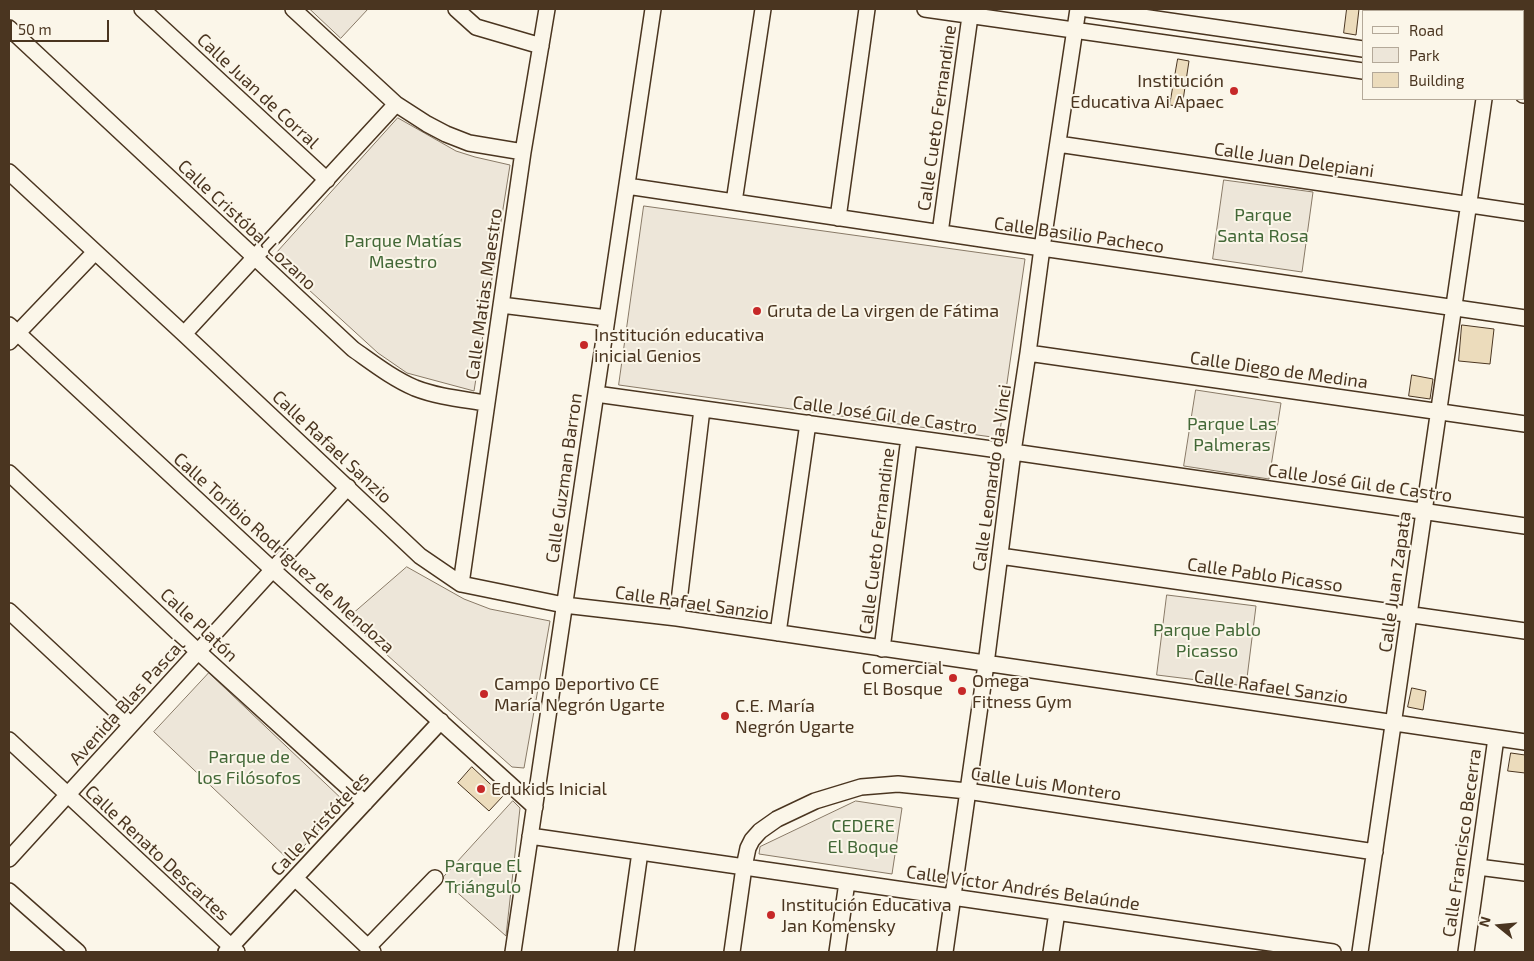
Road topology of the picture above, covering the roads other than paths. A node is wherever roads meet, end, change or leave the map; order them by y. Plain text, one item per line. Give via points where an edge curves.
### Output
1 (142, 9) edge
2 (293, 9) edge
3 (456, 9) edge
4 (546, 9) edge
5 (653, 9) edge
6 (763, 9) edge
7 (867, 9) edge
8 (925, 9) edge
9 (1078, 9) edge
10 (1087, 9) edge
11 (971, 12) edge
12 (1143, 12) edge
13 (9, 28) edge
14 (1074, 30) junction
15 (1139, 39) junction
16 (541, 46) junction
17 (1362, 49) edge
18 (1362, 71) edge
19 (1484, 100) edge
20 (396, 104) junction
21 (1058, 144) junction
22 (524, 152) junction
23 (9, 172) edge
24 (327, 180) junction
25 (627, 186) junction
26 (734, 202) junction
27 (1469, 205) junction
28 (1525, 213) edge
29 (838, 218) junction
30 (940, 233) junction
31 (1042, 248) junction
32 (95, 252) junction
33 (255, 258) junction
34 (501, 305) junction
35 (1454, 308) junction
36 (607, 318) junction
37 (1525, 318) edge
38 (12, 334) edge
39 (184, 334) junction
40 (1028, 353) junction
41 (596, 394) junction
42 (486, 403) junction
43 (702, 409) junction
44 (1439, 411) junction
45 (808, 423) junction
46 (1525, 424) edge
47 (909, 438) junction
48 (1013, 452) junction
49 (9, 473) edge
50 (348, 488) junction
51 (1424, 512) junction
52 (1525, 526) edge
53 (1000, 556) junction
54 (273, 570) junction
55 (461, 584) junction
56 (564, 605) junction
57 (9, 611) edge
58 (1409, 614) junction
59 (677, 618) junction
60 (1525, 631) edge
61 (778, 633) junction
62 (195, 649) junction
63 (882, 649) junction
64 (986, 664) junction
65 (442, 721) junction
66 (128, 722) junction
67 (1393, 724) junction
68 (1496, 738) junction
69 (9, 740) edge
70 (1525, 742) edge
71 (967, 791) junction
72 (64, 792) junction
73 (366, 803) junction
74 (534, 806) junction
75 (530, 836) junction
76 (9, 846) edge
77 (640, 852) junction
78 (1375, 852) junction
79 (9, 859) edge
80 (744, 867) junction
81 (1478, 867) junction
82 (1525, 873) edge
83 (295, 878) junction
84 (435, 878) dead end
85 (847, 882) junction
86 (9, 891) edge
87 (953, 897) junction
88 (1057, 912) junction
89 (231, 950) edge
90 (371, 950) edge
91 (78, 952) edge
92 (513, 952) edge
93 (626, 952) edge
94 (732, 952) edge
95 (837, 952) edge
96 (945, 952) edge
97 (1051, 952) edge
98 (1333, 952) edge
99 (1360, 952) edge
100 (1466, 952) edge

1 - 24 street, Calle Juan de Corral
2 - 20 street
3 - 16 street via 476,27
4 - 16 street, Calle Matias Maestro
5 - 25 street, Calle Guzman Barron
6 - 26 street
7 - 29 street
8 - 11 street
9 - 14 street, Calle Leonardo da Vinci
10 - 12 street
11 - 14 street
11 - 30 street, Calle Cueto Fernandine
12 - 15 street
12 - 17 street
13 - 33 street, Calle Cristóbal Lozano
14 - 15 street
14 - 21 street, Calle Leonardo da Vinci
15 - 18 street
16 - 22 street, Calle Matias Maestro
19 - 27 street, Calle Juan Zapata
20 - 22 street via 433,128 469,143
20 - 24 street
21 - 27 street, Calle Juan Delepiani
21 - 31 street, Calle Leonardo da Vinci
22 - 34 street, Calle Matias Maestro
23 - 32 street, Calle Rafael Sanzio
24 - 33 street
25 - 26 street, Calle Basilio Pacheco
25 - 36 street, Calle Guzman Barron
26 - 29 street, Calle Basilio Pacheco
27 - 28 street, Calle Juan Delepiani
27 - 35 street, Calle Juan Zapata
29 - 30 street, Calle Basilio Pacheco
30 - 31 street, Calle Basilio Pacheco
31 - 35 street, Calle Basilio Pacheco
31 - 40 street, Calle Leonardo da Vinci
32 - 38 street
32 - 39 street, Calle Rafael Sanzio
33 - 39 street
33 - 42 street, Calle Cristóbal Lozano via 353,349 380,369 416,388 445,397
34 - 36 street
34 - 42 street, Calle Matias Maestro
35 - 37 street, Calle Basilio Pacheco
35 - 44 street, Calle Juan Zapata
36 - 41 street, Calle Guzman Barron
38 - 54 street, Calle Toribio Rodriguez de Mendoza
39 - 50 street, Calle Rafael Sanzio
40 - 44 street, Calle Diego de Medina
40 - 48 street, Calle Leonardo da Vinci
41 - 43 street, Calle José Gil de Castro
41 - 56 street, Calle Guzman Barron
42 - 55 street, Calle Matias Maestro
43 - 45 street, Calle José Gil de Castro
43 - 59 street
44 - 46 street, Calle Diego de Medina
44 - 51 street, Calle Juan Zapata
45 - 47 street, Calle José Gil de Castro
45 - 61 street
47 - 48 street, Calle José Gil de Castro
47 - 63 street, Calle Cueto Fernandine
48 - 51 street, Calle José Gil de Castro
48 - 53 street, Calle Leonardo da Vinci
49 - 62 street, Calle Platón
50 - 54 street, Avenida Blas Pascal
50 - 55 street, Calle Rafael Sanzio via 420,556
51 - 52 street, Calle José Gil de Castro
51 - 58 street, Calle Juan Zapata
53 - 58 street, Calle Pablo Picasso
53 - 64 street, Calle Leonardo da Vinci
54 - 62 street, Avenida Blas Pascal
54 - 65 street, Calle Toribio Rodriguez de Mendoza
55 - 56 street, Calle Rafael Sanzio
56 - 59 street, Calle Rafael Sanzio
56 - 74 street, Calle Guzman Barron
57 - 66 street
58 - 60 street, Calle Pablo Picasso
58 - 67 street, Calle Juan Zapata
59 - 61 street, Calle Rafael Sanzio
61 - 63 street, Calle Rafael Sanzio
62 - 66 street, Avenida Blas Pascal
62 - 73 street, Calle Platón
63 - 64 street, Calle Rafael Sanzio
64 - 67 street, Calle Rafael Sanzio
64 - 71 street, Calle Leonardo da Vinci
65 - 73 street, Calle Aristóteles
65 - 74 street, Calle Toribio Rodriguez de Mendoza
66 - 72 street, Avenida Blas Pascal
67 - 68 street, Calle Rafael Sanzio
67 - 78 street, Calle Juan Zapata
68 - 70 street, Calle Rafael Sanzio
68 - 81 street, Calle Francisco Becerra
69 - 72 street, Calle Renato Descartes
71 - 78 street, Calle Luis Montero
71 - 80 street, Calle Luis Montero via 898,784 861,787 815,801 760,830 748,848
71 - 87 street, Calle Leonardo da Vinci
72 - 76 street, Avenida Blas Pascal
72 - 79 street, Avenida Blas Pascal
72 - 89 street, Calle Renato Descartes
73 - 83 street, Calle Aristóteles
74 - 75 street, Calle Guzman Barron
75 - 77 street, Calle Víctor Andrés Belaúnde
75 - 92 street, Calle Guzman Barron
77 - 80 street, Calle Víctor Andrés Belaúnde
77 - 93 street
78 - 99 street, Calle Juan Zapata
80 - 85 street, Calle Víctor Andrés Belaúnde
80 - 94 street, Calle Luis Montero
81 - 82 street
81 - 100 street, Calle Francisco Becerra
83 - 89 street, Calle Aristóteles
83 - 90 street
84 - 90 street
85 - 87 street, Calle Víctor Andrés Belaúnde
85 - 95 street
86 - 91 street
87 - 88 street, Calle Víctor Andrés Belaúnde
87 - 96 street, Calle Leonardo da Vinci
88 - 97 street
88 - 98 street, Calle Víctor Andrés Belaúnde

